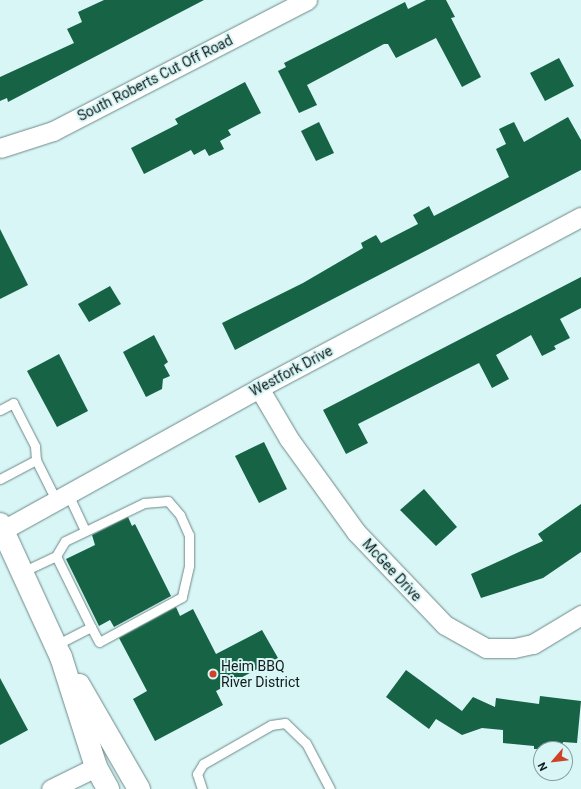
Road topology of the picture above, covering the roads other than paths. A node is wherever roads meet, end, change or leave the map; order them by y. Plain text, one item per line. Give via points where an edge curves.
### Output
1 (307, 0) edge
2 (0, 148) edge
3 (581, 217) edge
4 (259, 388) junction
5 (0, 410) edge
6 (36, 460) junction
7 (0, 479) edge
8 (62, 497) junction
9 (1, 527) edge
10 (85, 530) junction
11 (56, 556) junction
12 (22, 572) junction
13 (581, 615) edge
14 (91, 627) junction
15 (59, 651) junction
16 (96, 767) junction
17 (51, 789) edge
18 (108, 789) edge
19 (140, 789) edge
20 (202, 789) edge
21 (330, 789) edge

1 - 2 street, South Roberts Cut Off Road via 53,131
3 - 4 street, Westfork Drive
4 - 8 street, Westfork Drive
4 - 13 street, McGee Drive via 289,439 356,532 445,625 486,648 514,648 534,644
5 - 6 lane via 13,403 35,446
6 - 7 lane
6 - 8 lane
8 - 9 street, Westfork Drive
8 - 10 lane
9 - 12 main road
10 - 11 lane via 65,541
10 - 14 lane via 144,503 168,501 180,515 189,535 189,566 182,598 99,642
11 - 12 lane
11 - 14 lane
12 - 15 main road
14 - 15 lane
15 - 16 main road
15 - 19 main road
16 - 17 street
16 - 18 main road
20 - 21 lane via 197,774 203,764 271,726 286,723 306,743

